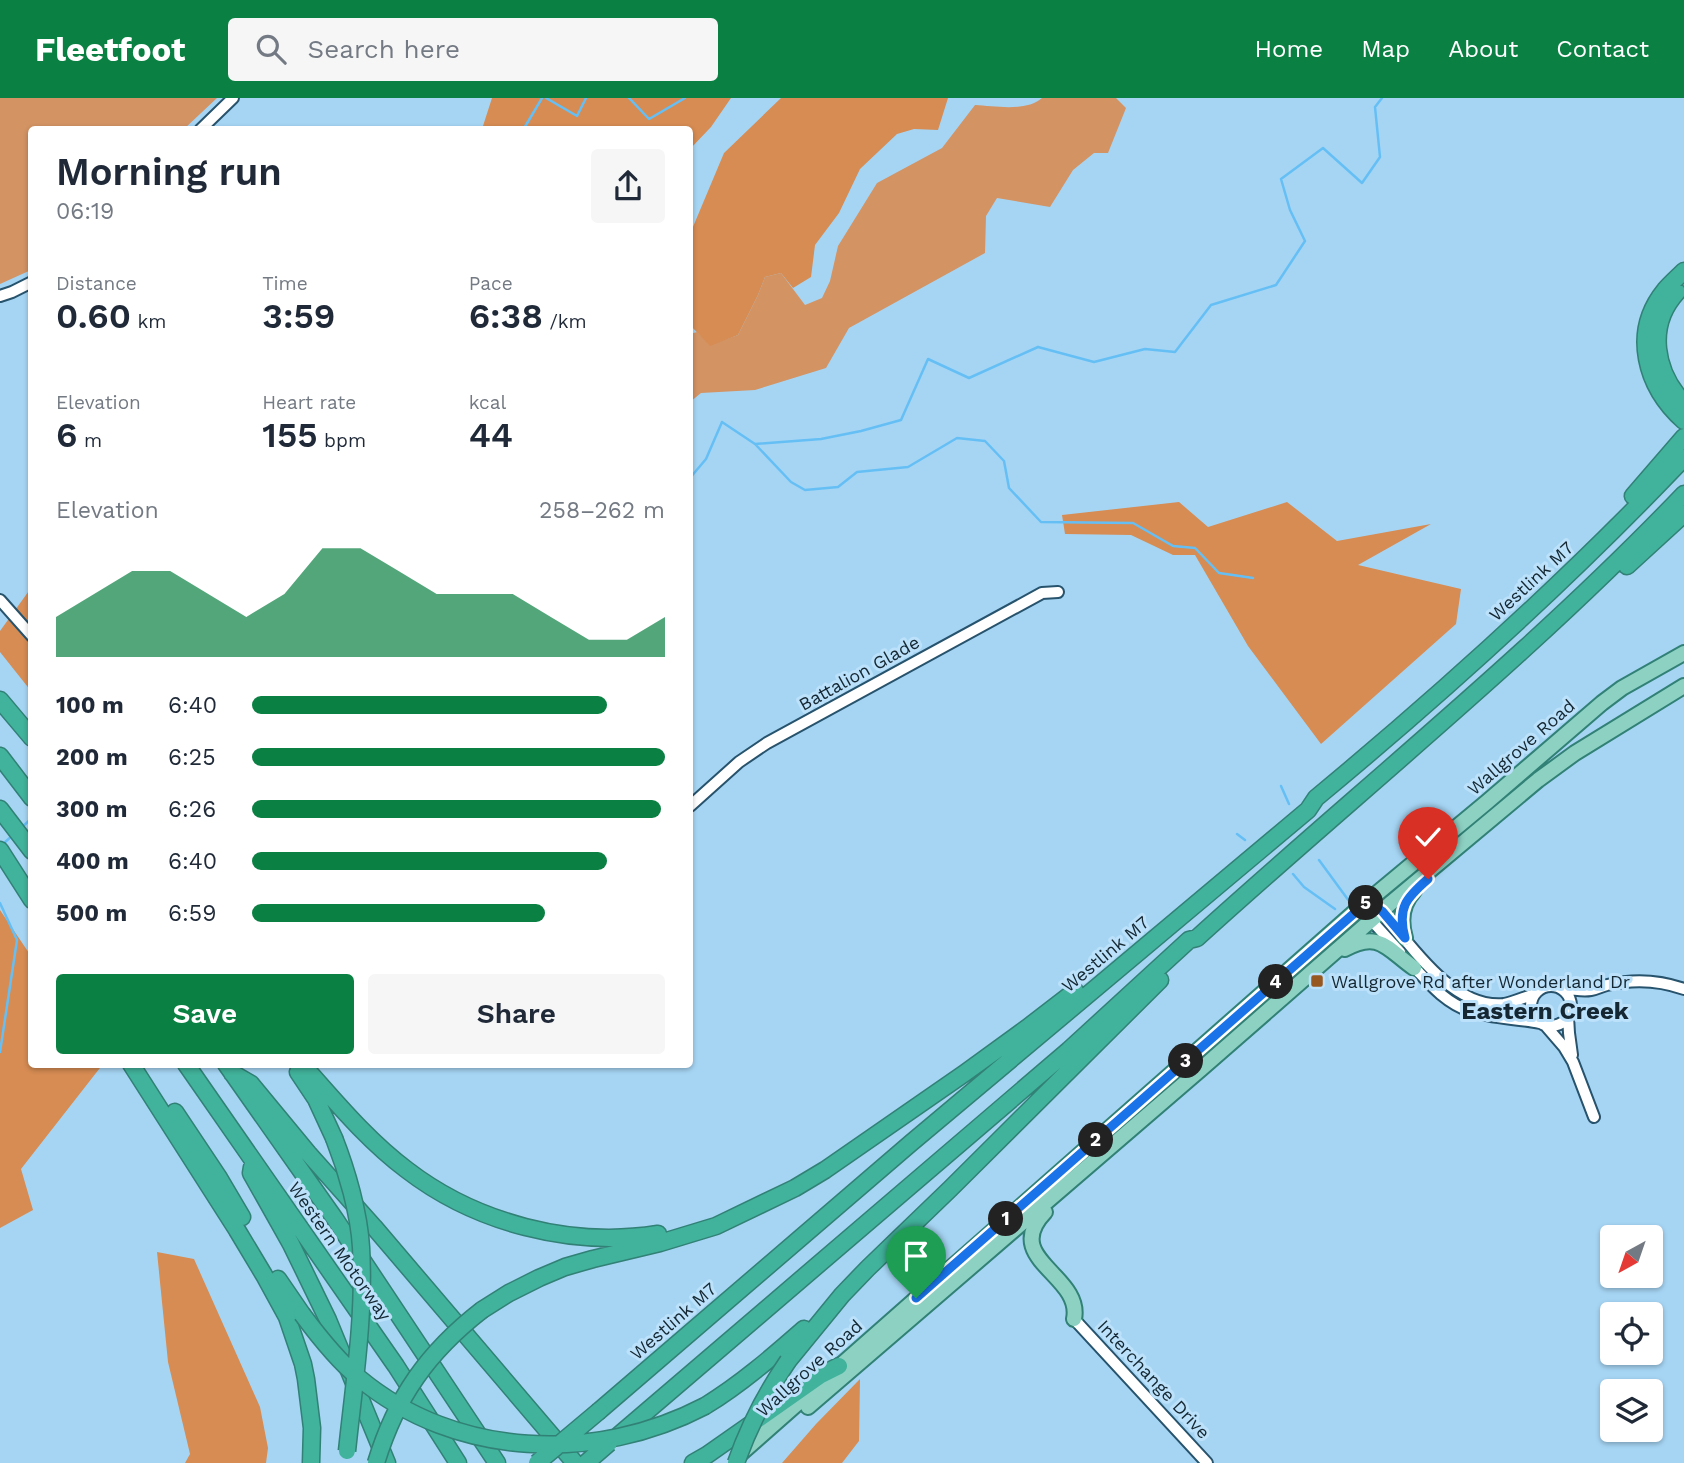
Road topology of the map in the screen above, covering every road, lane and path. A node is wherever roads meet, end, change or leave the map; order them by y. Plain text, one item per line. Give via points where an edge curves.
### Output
1 (233, 98) edge
2 (204, 126) edge
3 (1684, 271) edge
4 (28, 284) edge
5 (1684, 284) edge
6 (0, 296) edge
7 (1684, 420) edge
8 (1684, 458) edge
9 (1684, 494) edge
10 (1637, 499) junction
11 (1684, 514) edge
12 (1661, 526) junction
13 (1058, 592) dead end
14 (0, 600) edge
15 (28, 632) edge
16 (1684, 653) edge
17 (1684, 686) edge
18 (0, 700) edge
19 (28, 733) edge
20 (0, 756) edge
21 (28, 794) edge
22 (1316, 798) junction
23 (693, 803) edge
24 (1, 810) edge
25 (28, 846) edge
26 (1460, 846) junction
27 (0, 850) edge
28 (28, 894) edge
29 (1367, 902) junction
30 (1377, 916) junction
31 (1197, 938) junction
32 (1405, 938) junction
33 (1328, 958) junction
34 (1415, 968) junction
35 (1553, 986) junction
36 (1684, 989) edge
37 (1591, 990) junction
38 (1535, 994) junction
39 (1569, 1015) junction
40 (1542, 1024) junction
41 (1573, 1062) junction
42 (134, 1068) edge
43 (145, 1068) edge
44 (189, 1068) edge
45 (295, 1068) edge
46 (306, 1068) edge
47 (229, 1069) edge
48 (1594, 1117) dead end
49 (1117, 1131) junction
50 (253, 1158) junction
51 (1096, 1158) junction
52 (729, 1219) junction
53 (842, 1295) junction
54 (1074, 1319) joint
55 (839, 1366) junction
56 (552, 1436) junction
57 (346, 1457) edge
58 (311, 1463) edge
59 (376, 1463) edge
60 (387, 1463) edge
61 (458, 1463) edge
62 (497, 1463) edge
63 (537, 1463) edge
64 (575, 1463) edge
65 (586, 1463) edge
66 (601, 1463) edge
67 (693, 1463) edge
68 (729, 1463) edge
69 (736, 1463) edge
70 (743, 1463) edge
71 (1207, 1463) edge

1 - 2 street
3 - 7 highway via 1655,305 1646,350 1654,383
4 - 6 street
5 - 7 highway via 1663,315 1658,341 1663,372
7 - 10 highway
8 - 10 highway
9 - 12 highway
10 - 22 highway, Westlink M7 via 1593,550 1404,724
11 - 12 highway
12 - 31 highway
13 - 23 street, Battalion Glade via 1042,593 767,743
14 - 15 street
16 - 29 main road, Wallgrove Road via 1602,703
17 - 26 main road, Wallgrove Road via 1575,753
18 - 19 highway
20 - 21 highway
22 - 52 highway via 1302,804 1027,1028 795,1188
22 - 63 highway, Westlink M7, bridge via 1308,810
24 - 25 highway
26 - 30 main road, Wallgrove Road
26 - 32 main road via 1405,902
27 - 28 highway
29 - 30 street
29 - 49 main road, Wallgrove Road
30 - 32 street
30 - 33 main road, Wallgrove Road
30 - 34 street
31 - 53 highway via 1195,946
31 - 65 highway, bridge via 1189,940 1069,1050
32 - 38 street via 1443,980 1470,997 1506,1004
33 - 34 main road via 1356,943 1374,940
33 - 49 main road, Wallgrove Road
34 - 40 street via 1436,990 1469,1011
35 - 37 street
35 - 38 street
35 - 39 street via 1568,995
36 - 37 street via 1641,981
37 - 39 street
38 - 40 street via 1531,1006
39 - 40 street via 1558,1025
39 - 41 street
40 - 41 street
41 - 48 street
42 - 58 highway via 287,1317 306,1379
43 - 53 highway, bridge via 219,1178 281,1285 345,1366 403,1409 477,1439 520,1447 584,1447 671,1424 763,1366
44 - 50 highway, Western Motorway
45 - 57 highway, bridge via 334,1138 358,1225 360,1319
46 - 52 highway via 407,1170 451,1198 499,1219 552,1233 599,1238 654,1235
47 - 56 highway via 251,1084
47 - 62 highway, Western Motorway
49 - 51 main road, Wallgrove Road
49 - 55 main road, Wallgrove Road
50 - 60 highway via 251,1173 318,1298
50 - 61 highway, Western Motorway
51 - 54 main road via 1035,1223 1031,1235 1035,1255 1073,1299
51 - 70 main road, Wallgrove Road
52 - 59 highway, bridge via 671,1240 565,1267 482,1310 442,1345 412,1382 392,1418
53 - 69 highway, bridge via 771,1387
54 - 71 street, Interchange Drive
55 - 67 highway
55 - 68 main road, Wallgrove Road
56 - 64 highway
56 - 66 highway

